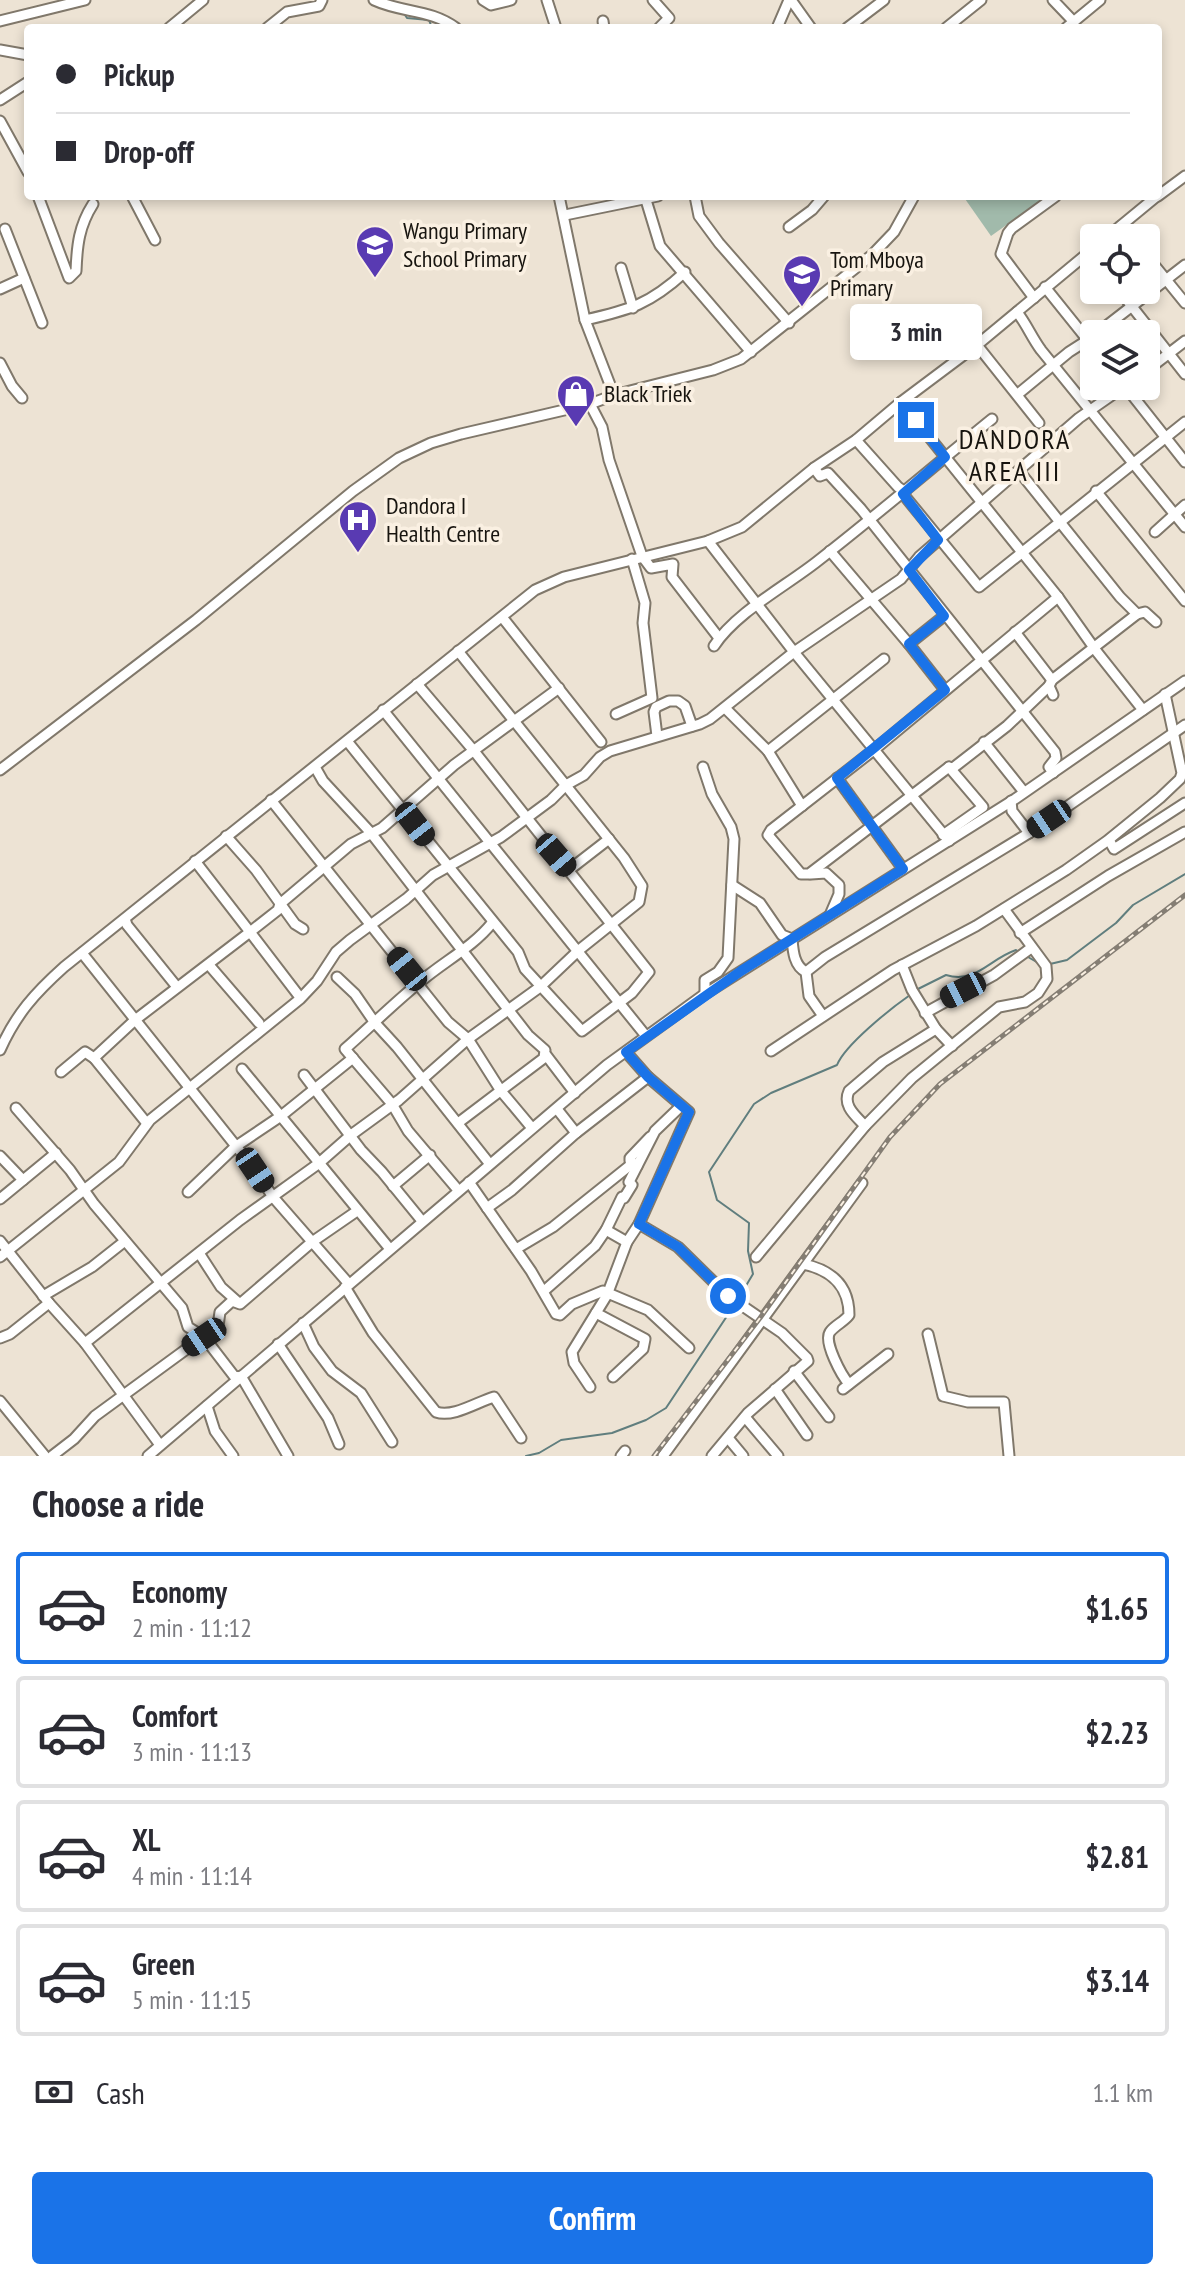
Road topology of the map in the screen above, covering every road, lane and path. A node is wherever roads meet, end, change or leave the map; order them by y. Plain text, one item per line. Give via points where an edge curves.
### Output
1 (85, 0) edge
2 (203, 0) edge
3 (322, 0) edge
4 (374, 0) edge
5 (483, 0) edge
6 (511, 0) edge
7 (547, 0) edge
8 (653, 0) edge
9 (790, 0) edge
10 (884, 0) edge
11 (981, 0) edge
12 (1053, 0) edge
13 (1100, 0) edge
14 (0, 21) edge
15 (174, 24) edge
16 (272, 24) edge
17 (450, 24) edge
18 (555, 24) edge
19 (663, 24) edge
20 (779, 24) edge
21 (808, 24) edge
22 (859, 24) edge
23 (951, 24) edge
24 (1069, 24) edge
25 (1071, 24) edge
26 (0, 50) edge
27 (24, 54) edge
28 (24, 85) edge
29 (0, 100) edge
30 (0, 121) edge
31 (24, 165) edge
32 (1185, 176) edge
33 (1162, 193) edge
34 (40, 200) edge
35 (134, 200) edge
36 (560, 200) edge
37 (646, 200) joint
38 (696, 200) edge
39 (821, 200) edge
40 (910, 200) edge
41 (1050, 200) edge
42 (1153, 200) edge
43 (93, 204) dead end
44 (565, 215) junction
45 (1123, 224) edge
46 (789, 227) dead end
47 (5, 229) dead end
48 (155, 240) dead end
49 (1080, 262) edge
50 (1185, 265) edge
51 (621, 268) dead end
52 (685, 272) junction
53 (1160, 272) edge
54 (24, 278) junction
55 (1167, 280) junction
56 (1045, 287) junction
57 (0, 289) edge
58 (1034, 298) junction
59 (1185, 303) edge
60 (1132, 306) junction
61 (633, 308) junction
62 (1017, 312) junction
63 (585, 320) junction
64 (1116, 320) edge
65 (42, 323) dead end
66 (789, 323) junction
67 (1080, 326) edge
68 (1185, 341) edge
69 (977, 345) junction
70 (1080, 348) edge
71 (751, 352) junction
72 (1169, 354) junction
73 (1160, 361) edge
74 (0, 363) edge
75 (1053, 365) junction
76 (1185, 374) edge
77 (1018, 394) junction
78 (614, 395) junction
79 (22, 398) dead end
80 (1105, 400) edge
81 (1136, 400) edge
82 (901, 402) junction
83 (590, 404) junction
84 (1090, 410) junction
85 (992, 419) dead end
86 (1185, 422) edge
87 (1039, 423) dead end
88 (1166, 438) junction
89 (856, 440) junction
90 (945, 457) junction
91 (1185, 462) edge
92 (1132, 463) junction
93 (814, 468) junction
94 (1019, 471) junction
95 (1096, 491) junction
96 (904, 493) junction
97 (982, 503) junction
98 (1185, 505) edge
99 (1173, 515) junction
100 (870, 521) junction
101 (1059, 521) junction
102 (1185, 527) edge
103 (1155, 532) dead end
104 (938, 540) junction
105 (708, 541) junction
106 (830, 551) junction
107 (1021, 551) junction
108 (637, 558) junction
109 (909, 570) junction
110 (1058, 597) junction
111 (869, 599) junction
112 (1185, 601) edge
113 (758, 605) junction
114 (1137, 614) junction
115 (944, 616) junction
116 (502, 617) junction
117 (1156, 622) dead end
118 (1015, 632) junction
119 (909, 644) junction
120 (1094, 647) junction
121 (458, 651) junction
122 (794, 652) junction
123 (884, 659) dead end
124 (981, 660) junction
125 (1185, 681) edge
126 (417, 684) junction
127 (1052, 687) junction
128 (559, 688) junction
129 (945, 690) junction
130 (1165, 694) junction
131 (833, 699) junction
132 (725, 708) junction
133 (383, 710) junction
134 (1143, 710) junction
135 (1021, 713) junction
136 (616, 714) dead end
137 (515, 721) junction
138 (1185, 725) edge
139 (692, 726) junction
140 (1173, 733) junction
141 (657, 736) junction
142 (347, 741) junction
143 (601, 742) dead end
144 (984, 742) junction
145 (875, 749) junction
146 (474, 751) junction
147 (768, 751) junction
148 (315, 767) junction
149 (703, 767) dead end
150 (949, 767) junction
151 (1183, 768) edge
152 (0, 770) edge
153 (1053, 773) junction
154 (837, 778) junction
155 (439, 779) junction
156 (566, 785) junction
157 (1024, 792) junction
158 (911, 794) junction
159 (271, 800) junction
160 (1011, 801) junction
161 (1185, 803) edge
162 (802, 806) junction
163 (405, 810) junction
164 (526, 818) junction
165 (871, 827) junction
166 (1185, 832) edge
167 (371, 833) junction
168 (1029, 833) junction
169 (226, 836) junction
170 (946, 838) junction
171 (609, 839) junction
172 (492, 843) junction
173 (1112, 844) junction
174 (195, 861) junction
175 (448, 865) junction
176 (1127, 866) junction
177 (325, 867) junction
178 (903, 869) junction
179 (569, 870) junction
180 (806, 875) junction
181 (732, 885) junction
182 (416, 891) junction
183 (280, 904) junction
184 (1004, 909) junction
185 (830, 915) junction
186 (125, 919) junction
187 (492, 923) junction
188 (371, 924) junction
189 (612, 925) junction
190 (303, 929) dead end
191 (250, 932) junction
192 (1020, 933) junction
193 (792, 939) junction
194 (1031, 948) junction
195 (461, 949) junction
196 (579, 950) junction
197 (82, 953) junction
198 (209, 965) junction
199 (902, 965) junction
200 (806, 972) junction
201 (337, 977) dead end
202 (419, 983) junction
203 (177, 987) junction
204 (540, 987) junction
205 (705, 994) junction
206 (299, 996) dead end
207 (618, 1003) junction
208 (507, 1009) junction
209 (925, 1013) junction
210 (823, 1016) junction
211 (135, 1020) junction
212 (259, 1023) dead end
213 (375, 1023) junction
214 (936, 1029) junction
215 (646, 1036) junction
216 (468, 1039) junction
217 (952, 1046) junction
218 (0, 1050) edge
219 (771, 1051) dead end
220 (626, 1052) junction
221 (546, 1055) junction
222 (94, 1058) junction
223 (353, 1058) junction
224 (242, 1069) dead end
225 (61, 1072) dead end
226 (304, 1075) dead end
227 (648, 1077) junction
228 (421, 1078) junction
229 (189, 1089) junction
230 (314, 1090) junction
231 (501, 1091) junction
232 (575, 1093) junction
233 (392, 1104) junction
234 (680, 1107) junction
235 (16, 1108) dead end
236 (557, 1109) junction
237 (281, 1116) junction
238 (145, 1121) dead end
239 (458, 1123) junction
240 (865, 1126) junction
241 (532, 1128) junction
242 (576, 1133) junction
243 (351, 1135) junction
244 (235, 1147) junction
245 (56, 1153) junction
246 (430, 1155) junction
247 (0, 1156) edge
248 (489, 1163) junction
249 (318, 1164) junction
250 (635, 1164) junction
251 (23, 1180) junction
252 (469, 1182) junction
253 (862, 1183) dead end
254 (393, 1186) junction
255 (84, 1190) junction
256 (458, 1190) junction
257 (188, 1192) dead end
258 (273, 1197) junction
259 (0, 1199) edge
260 (487, 1208) junction
261 (357, 1211) junction
262 (422, 1221) junction
263 (639, 1224) junction
264 (606, 1230) junction
265 (0, 1241) edge
266 (125, 1241) junction
267 (312, 1242) junction
268 (627, 1242) junction
269 (390, 1249) junction
270 (516, 1249) junction
271 (199, 1253) junction
272 (4, 1254) edge
273 (756, 1257) dead end
274 (803, 1264) junction
275 (162, 1284) junction
276 (347, 1285) junction
277 (544, 1291) junction
278 (607, 1295) junction
279 (46, 1300) junction
280 (240, 1304) junction
281 (596, 1313) junction
282 (763, 1321) junction
283 (303, 1323) junction
284 (928, 1334) dead end
285 (204, 1337) junction
286 (0, 1338) edge
287 (85, 1343) junction
288 (278, 1344) junction
289 (689, 1348) dead end
290 (888, 1354) dead end
291 (794, 1371) junction
292 (240, 1376) junction
293 (613, 1377) dead end
294 (590, 1387) dead end
295 (775, 1389) junction
296 (122, 1396) junction
297 (0, 1401) edge
298 (207, 1406) junction
299 (745, 1417) junction
300 (829, 1417) dead end
301 (807, 1435) dead end
302 (521, 1438) dead end
303 (728, 1438) junction
304 (392, 1442) dead end
305 (339, 1444) dead end
306 (160, 1445) junction
307 (230, 1455) edge
308 (45, 1456) edge
309 (52, 1456) edge
310 (148, 1456) edge
311 (288, 1456) edge
312 (663, 1456) edge
313 (712, 1456) edge
314 (743, 1456) edge
315 (778, 1456) edge
316 (1009, 1456) edge

1 - 14 street
2 - 15 street
3 - 16 street via 319,6 287,12
4 - 17 street via 435,15
5 - 6 street via 491,5
7 - 18 street
8 - 19 street via 669,18
9 - 20 street
9 - 21 street
10 - 22 street
11 - 23 street
12 - 24 street
13 - 25 street
26 - 27 street
28 - 29 street
30 - 31 street
32 - 33 street
34 - 43 street via 69,278 76,271 83,220
35 - 48 street
36 - 44 street
37 - 44 street
37 - 52 street via 660,246
38 - 66 street via 699,216 719,243
39 - 46 street
40 - 66 street via 894,232 872,255
41 - 58 street via 1012,228 1001,254
42 - 45 street
44 - 63 street
47 - 54 street
49 - 56 street
50 - 55 street
51 - 61 street
52 - 61 street
52 - 71 street
53 - 55 street
54 - 57 street
54 - 65 street
55 - 59 street
55 - 60 street
56 - 58 street
56 - 67 street
58 - 62 street
60 - 64 street
60 - 72 street
61 - 63 street
62 - 69 street
62 - 75 street
63 - 78 street
66 - 71 street
68 - 72 street
69 - 77 street
69 - 82 street
70 - 75 street
71 - 78 street via 713,370
72 - 73 street
72 - 76 street
74 - 79 street
75 - 77 street
75 - 84 street
77 - 87 street
78 - 83 street
80 - 84 street
81 - 88 street
82 - 89 street
82 - 90 street
83 - 108 street via 602,427
83 - 152 street via 461,434 399,458
84 - 92 street
84 - 94 street
85 - 90 street
86 - 88 street
88 - 91 street
88 - 92 street
89 - 93 street
89 - 96 street
90 - 96 street
90 - 97 street
92 - 95 street
92 - 99 street
93 - 100 street via 820,476 828,473
93 - 105 street via 742,527
94 - 97 street
94 - 101 street
95 - 101 street
95 - 112 street
96 - 100 street
96 - 104 street
97 - 104 street
97 - 107 street
98 - 99 street
99 - 102 street
99 - 103 street
100 - 106 street
100 - 109 street
101 - 107 street
101 - 114 street
104 - 107 street via 979,587
104 - 109 street
105 - 108 street
105 - 113 street
106 - 111 street
106 - 113 street
107 - 110 street
108 - 113 street via 651,568 673,564 672,577 716,642
108 - 116 street via 549,582
108 - 136 street via 652,698
109 - 111 street
109 - 115 street
110 - 118 street
110 - 120 street
111 - 119 street
111 - 122 street
113 - 122 street
114 - 117 street via 1145,612
114 - 120 street
115 - 119 street
115 - 124 street
116 - 121 street
116 - 128 street
118 - 124 street
118 - 127 street
119 - 129 street
120 - 127 street
120 - 134 street
121 - 126 street
121 - 137 street
122 - 131 street
122 - 132 street
123 - 131 street
124 - 129 street
124 - 135 street
125 - 130 street
126 - 133 street
126 - 146 street
127 - 135 street
128 - 137 street
128 - 143 street
129 - 145 street
130 - 134 street
130 - 140 street
131 - 145 street
131 - 147 street
132 - 139 street
132 - 147 street
133 - 142 street
133 - 155 street
134 - 153 street
135 - 144 street
135 - 153 street via 1055,752 1049,767
137 - 146 street
137 - 156 street
138 - 140 street
139 - 141 street
139 - 141 street via 685,706 669,701 654,712
140 - 151 street
140 - 168 street
141 - 156 street via 610,751
142 - 148 street
142 - 163 street
144 - 150 street
144 - 157 street
145 - 154 street
145 - 158 street
146 - 155 street
146 - 164 street
147 - 162 street
148 - 159 street
148 - 167 street
149 - 181 street via 731,827
150 - 158 street
150 - 170 street via 983,807
151 - 173 street via 1180,779
153 - 157 street
154 - 162 street
154 - 165 street
155 - 163 street
155 - 172 street
156 - 164 street
156 - 171 street
157 - 160 street
158 - 165 street
158 - 170 street
159 - 169 street
159 - 177 street
160 - 168 street via 1012,811
160 - 170 street
161 - 173 street
162 - 180 street via 768,834
163 - 167 street
163 - 175 street
164 - 172 street
164 - 179 street
165 - 178 street
165 - 180 street
166 - 176 street
167 - 177 street
167 - 182 street
168 - 200 street
169 - 174 street
169 - 183 street
170 - 178 street
171 - 179 street
171 - 189 street via 640,880 642,892 639,902
172 - 175 street
172 - 196 street
173 - 176 street
173 - 184 street
174 - 186 street
174 - 191 street
175 - 182 street
175 - 187 street
176 - 192 street
177 - 183 street
177 - 188 street
178 - 185 street
179 - 189 street
180 - 185 street via 826,873 839,885
181 - 193 street via 760,903 782,935
181 - 205 street via 728,958 705,980
182 - 188 street
182 - 195 street
183 - 190 street
183 - 191 street
184 - 192 street
184 - 199 street
185 - 193 street
186 - 197 street
186 - 203 street
187 - 195 street
187 - 204 street
188 - 202 street
188 - 229 street via 336,952 308,992
189 - 196 street
189 - 207 street via 649,974
191 - 198 street
191 - 206 street
192 - 194 street
193 - 200 street via 794,958
193 - 205 street
194 - 209 street
194 - 217 street via 1046,966 1044,987 1025,1002 999,1007
195 - 202 street
195 - 208 street
196 - 204 street
196 - 207 street
197 - 211 street
197 - 218 street via 35,993
198 - 203 street
198 - 212 street
199 - 209 street
199 - 210 street
200 - 210 street via 809,996
201 - 213 street
202 - 213 street
202 - 216 street
203 - 211 street
204 - 207 street via 582,1031
204 - 208 street
205 - 215 street
207 - 215 street
208 - 216 street
208 - 221 street
209 - 214 street
210 - 219 street
211 - 222 street
211 - 229 street
213 - 223 street via 345,1049
213 - 228 street
214 - 217 street
214 - 240 street via 849,1091 847,1105
215 - 220 street
216 - 228 street
216 - 231 street
217 - 240 street
220 - 227 street
220 - 232 street
221 - 231 street
221 - 232 street
222 - 225 street via 85,1052
222 - 238 street
223 - 230 street
223 - 233 street
224 - 237 street
226 - 230 street
227 - 234 street
227 - 242 street
228 - 233 street
228 - 239 street
229 - 244 street
229 - 255 street via 150,1120 119,1162
230 - 237 street
230 - 243 street
231 - 239 street
231 - 241 street
232 - 236 street
233 - 243 street
233 - 246 street
234 - 250 street via 655,1131
234 - 263 street via 689,1110 688,1115
235 - 245 street
236 - 241 street
236 - 242 street
237 - 244 street
237 - 249 street
239 - 248 street
240 - 273 street
241 - 248 street
242 - 260 street
243 - 249 street
243 - 254 street
244 - 257 street
244 - 258 street
245 - 251 street
245 - 255 street
246 - 254 street
246 - 256 street
247 - 251 street
248 - 252 street
249 - 258 street
249 - 261 street
250 - 264 street via 632,1185
250 - 270 street
251 - 259 street
252 - 256 street
252 - 260 street
253 - 274 street
254 - 262 street
255 - 266 street
255 - 272 street
256 - 262 street
258 - 267 street
258 - 271 street
260 - 270 street
261 - 267 street
261 - 269 street
262 - 269 street
263 - 268 street
263 - 282 street via 678,1247
264 - 268 street
264 - 277 street
265 - 272 street
266 - 275 street
266 - 279 street
267 - 276 street
267 - 280 street
268 - 278 street
269 - 276 street
270 - 277 street
271 - 275 street
271 - 280 street via 221,1287
272 - 279 street
274 - 282 street
274 - 290 street via 827,1271 846,1293 849,1315 828,1339 846,1387
275 - 285 street via 182,1308 188,1327
275 - 287 street
276 - 283 street
276 - 302 street via 373,1333 436,1412 494,1397
277 - 278 street via 558,1315 591,1294
278 - 281 street
278 - 289 street via 648,1310
279 - 286 street
279 - 287 street
280 - 285 street via 232,1301 220,1312 218,1326
281 - 293 street via 645,1339 643,1349
281 - 294 street via 572,1352
282 - 291 street via 807,1358
282 - 312 street
283 - 288 street
283 - 304 street via 314,1347 332,1371 361,1393
284 - 316 street via 943,1396 1004,1402
285 - 292 street via 234,1376
285 - 296 street
287 - 296 street
288 - 292 street
288 - 305 street via 328,1418
291 - 295 street
291 - 300 street
292 - 298 street
292 - 311 street
295 - 299 street
295 - 301 street
296 - 306 street
296 - 309 street
297 - 308 street
298 - 306 street
298 - 307 street
299 - 303 street
299 - 315 street
303 - 313 street
303 - 314 street
306 - 310 street

